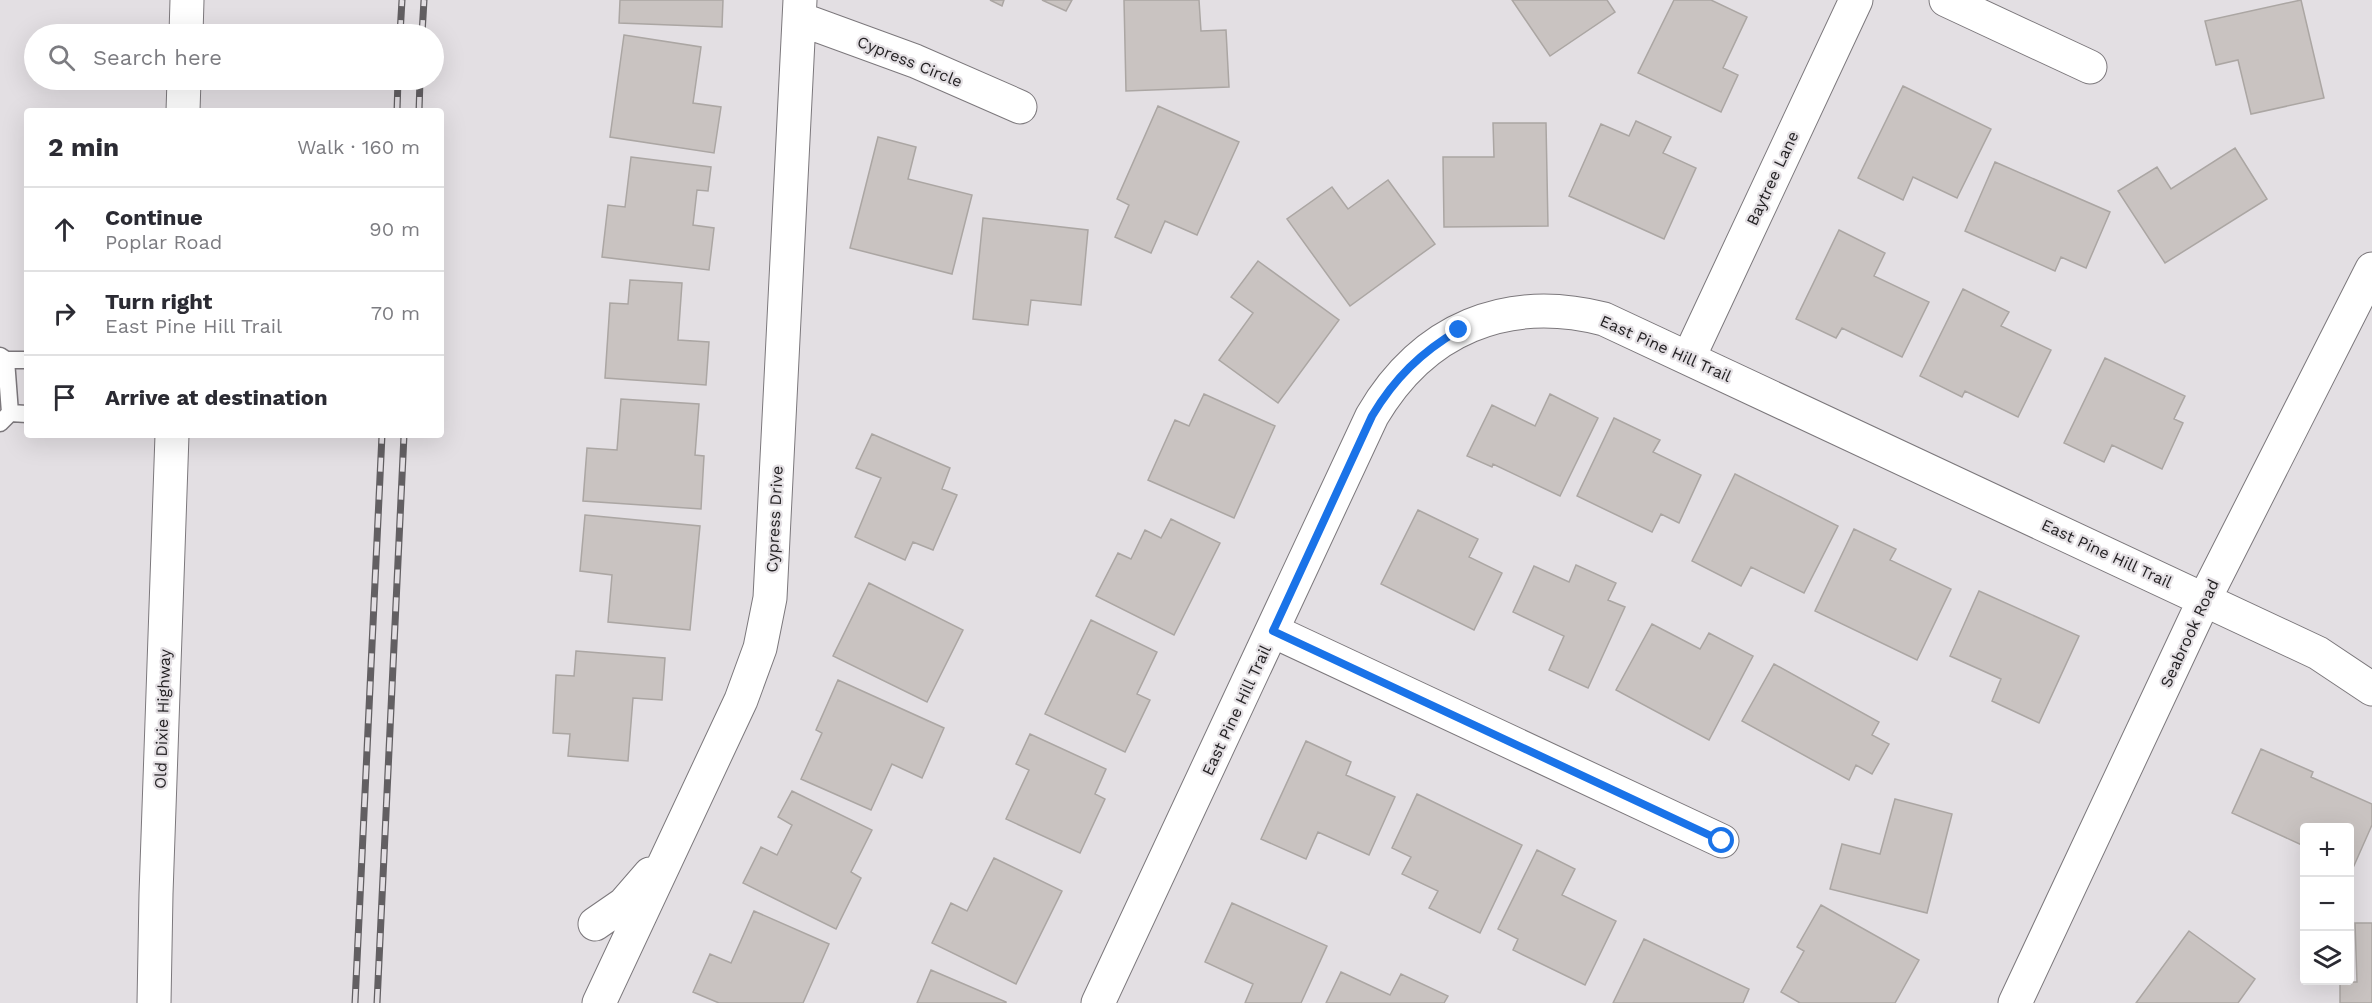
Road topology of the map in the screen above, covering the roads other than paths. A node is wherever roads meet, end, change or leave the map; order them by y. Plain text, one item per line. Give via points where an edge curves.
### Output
1 (187, 0) edge
2 (1856, 0) edge
3 (1947, 0) edge
4 (800, 9) edge
5 (186, 24) edge
6 (2090, 67) dead end
7 (184, 90) edge
8 (1020, 107) dead end
9 (183, 108) edge
10 (2372, 268) edge
11 (1689, 357) junction
12 (3, 358) edge
13 (24, 360) edge
14 (12, 417) edge
15 (172, 438) edge
16 (2205, 598) junction
17 (1273, 631) junction
18 (2372, 689) edge
19 (679, 833) junction
20 (1722, 841) dead end
21 (595, 924) dead end
22 (154, 1003) edge
23 (599, 1003) edge
24 (1098, 1003) edge
25 (2015, 1003) edge

1 - 5 street
2 - 11 street, Baytree Lane
3 - 6 street
4 - 8 street, Cypress Circle
4 - 19 street, Cypress Drive via 770,598 760,648 741,700
7 - 9 street
10 - 16 street, Seabrook Road
11 - 16 street, East Pine Hill Trail
11 - 17 street, East Pine Hill Trail via 1604,319 1569,312 1530,310 1505,314 1481,320 1437,343 1385,395 1372,416
12 - 13 lane
12 - 14 lane
15 - 22 street, Old Dixie Highway
16 - 18 street, East Pine Hill Trail via 2318,652
16 - 25 street, Seabrook Road
17 - 20 street
17 - 24 street, East Pine Hill Trail
19 - 21 street via 648,878 624,904
19 - 23 street, Cypress Drive

